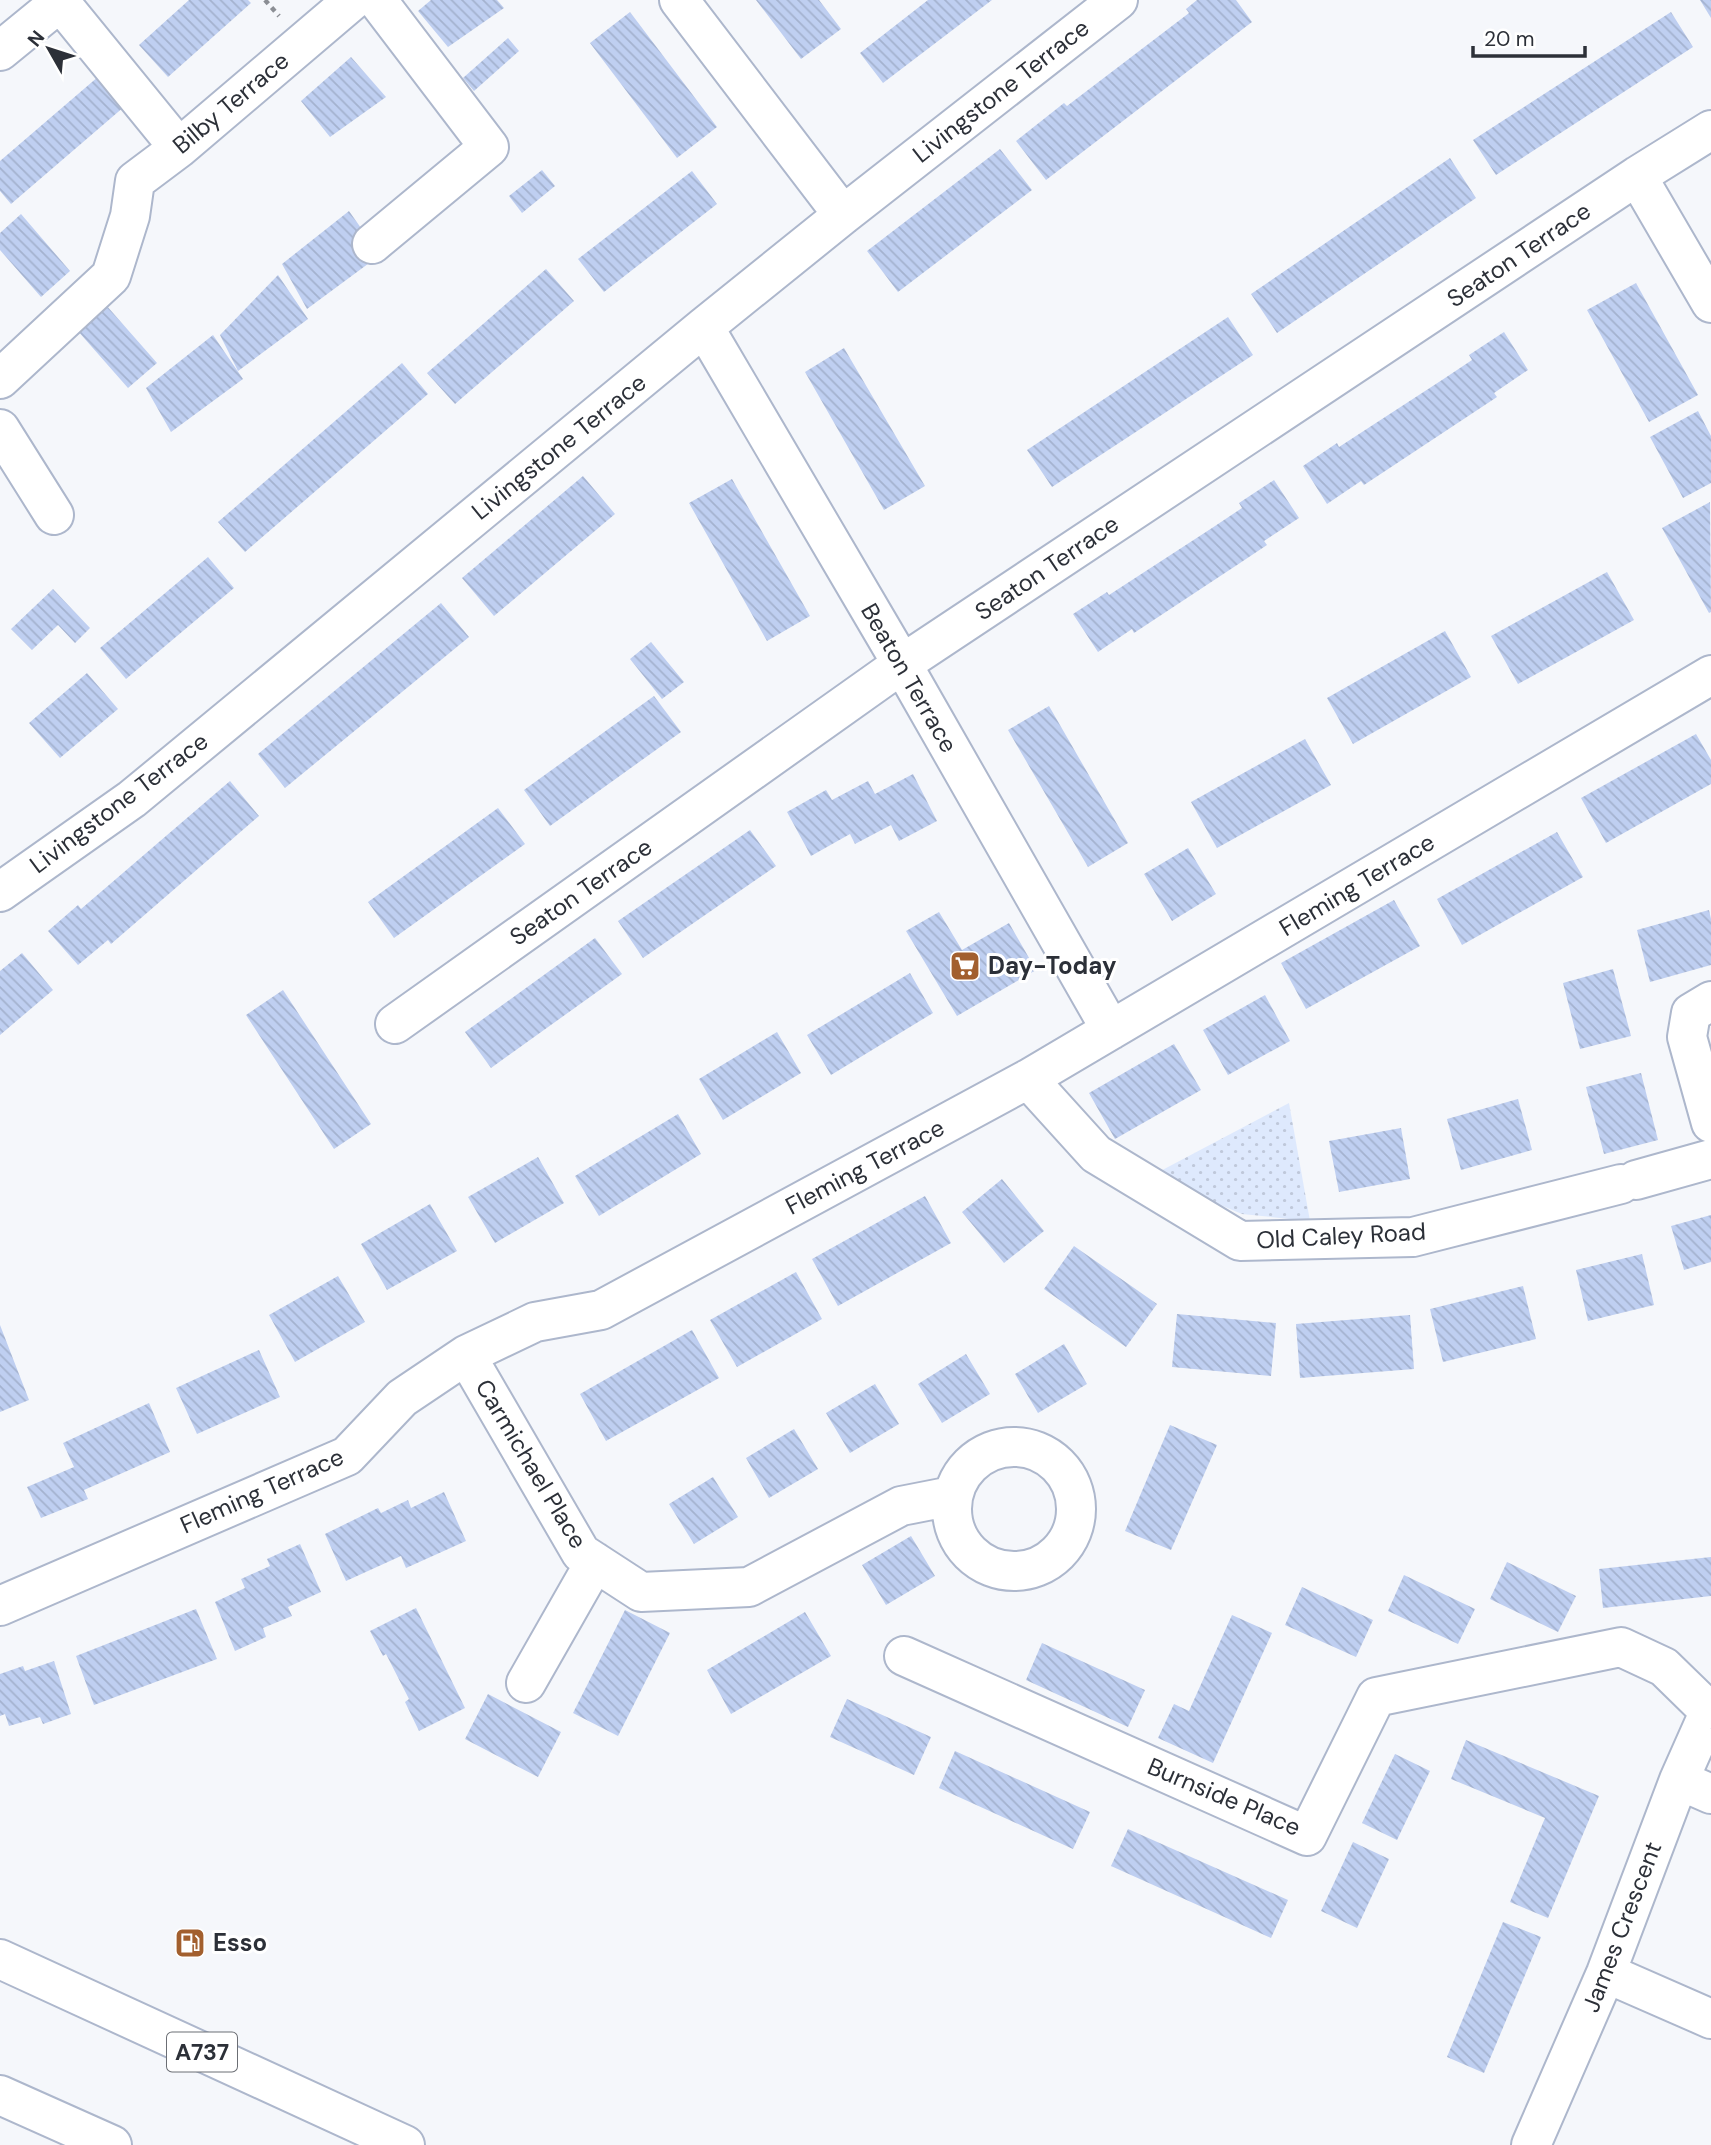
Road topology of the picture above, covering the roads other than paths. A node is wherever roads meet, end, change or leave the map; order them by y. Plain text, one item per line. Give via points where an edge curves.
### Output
1 (353, 0) edge
2 (377, 0) edge
3 (679, 0) edge
4 (1118, 0) edge
5 (0, 51) edge
6 (1711, 130) edge
7 (179, 148) junction
8 (1637, 176) junction
9 (843, 215) junction
10 (372, 244) dead end
11 (1711, 303) edge
12 (704, 327) junction
13 (0, 379) edge
14 (0, 429) edge
15 (54, 515) dead end
16 (902, 664) junction
17 (1711, 675) edge
18 (1, 889) edge
19 (1711, 1001) edge
20 (395, 1024) dead end
21 (1111, 1030) junction
22 (1028, 1079) junction
23 (1711, 1123) edge
24 (1711, 1159) edge
25 (466, 1354) junction
26 (953, 1496) dead end
27 (595, 1562) junction
28 (0, 1606) edge
29 (904, 1656) dead end
30 (526, 1683) dead end
31 (1710, 1709) edge
32 (1695, 1787) edge
33 (0, 1959) edge
34 (1606, 1973) junction
35 (1711, 2019) edge
36 (0, 2095) edge
37 (112, 2145) edge
38 (405, 2145) edge
39 (1531, 2145) edge

1 - 7 street, Bilby Terrace
2 - 10 street via 489,147
3 - 9 street
4 - 9 street, Livingstone Terrace
5 - 7 street via 60,2
6 - 8 street, Seaton Terrace
7 - 13 street, Bilby Terrace via 135,181 130,216 111,276
8 - 11 street
8 - 16 street, Seaton Terrace
9 - 12 street, Livingstone Terrace
12 - 16 street, Beaton Terrace
12 - 18 street, Livingstone Terrace via 132,799
14 - 15 street
16 - 20 street, Seaton Terrace
16 - 21 street, Beaton Terrace
17 - 21 street, Fleming Terrace
19 - 23 street via 1692,1013 1687,1037
21 - 22 street, Fleming Terrace
22 - 24 street, Old Caley Road via 1097,1154 1240,1241 1413,1237
22 - 25 street, Fleming Terrace via 601,1310 535,1322
25 - 27 street, Carmichael Place via 581,1553
25 - 28 street, Fleming Terrace via 402,1398 347,1456
26 - 27 street, Carmichael Place via 901,1506 748,1587 641,1592
27 - 30 street
29 - 31 street, Burnside Place via 1307,1836 1376,1697 1621,1647 1664,1667
31 - 32 street, James Crescent
32 - 34 street, James Crescent
33 - 38 street, A737
34 - 35 street
34 - 39 street, James Crescent
36 - 37 street

